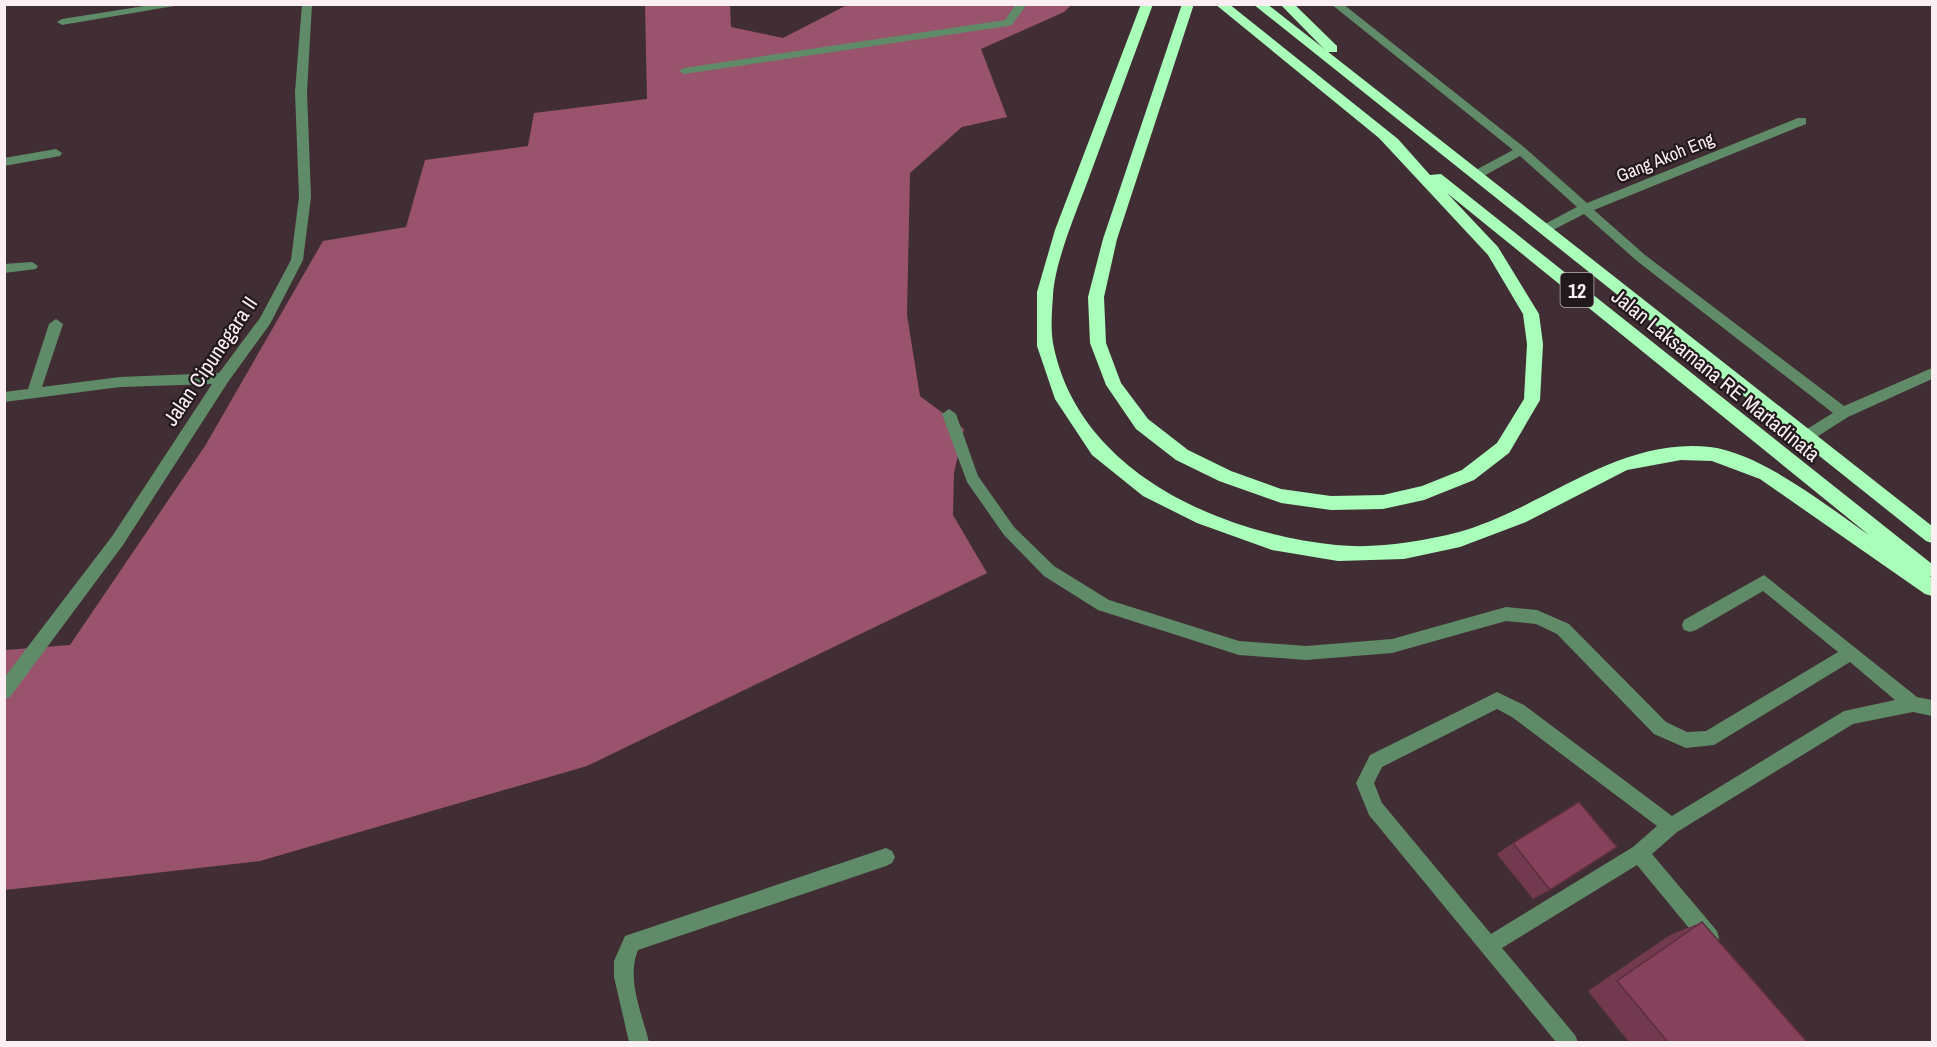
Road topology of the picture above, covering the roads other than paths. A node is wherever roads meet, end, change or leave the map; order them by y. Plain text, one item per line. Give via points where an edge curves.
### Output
1 (180, 4) edge
2 (307, 4) edge
3 (1022, 4) edge
4 (1147, 4) edge
5 (1188, 4) edge
6 (1221, 4) edge
7 (1259, 4) edge
8 (1286, 4) edge
9 (1336, 4) edge
10 (62, 22) dead end
11 (684, 71) dead end
12 (1802, 121) dead end
13 (1413, 126) junction
14 (1384, 135) junction
15 (1521, 152) junction
16 (57, 153) dead end
17 (4, 162) edge
18 (1476, 175) junction
19 (1586, 209) junction
20 (1545, 230) junction
21 (32, 266) dead end
22 (4, 269) edge
23 (56, 324) dead end
24 (1932, 373) edge
25 (223, 378) junction
26 (33, 393) junction
27 (4, 397) edge
28 (1843, 413) junction
29 (949, 414) dead end
30 (1807, 436) junction
31 (1932, 536) edge
32 (1932, 575) edge
33 (1932, 588) edge
34 (1690, 625) dead end
35 (1851, 653) junction
36 (4, 692) edge
37 (1913, 704) junction
38 (1932, 708) edge
39 (1671, 826) junction
40 (1639, 853) junction
41 (886, 858) dead end
42 (1490, 945) junction
43 (1722, 952) edge
44 (639, 1042) edge
45 (1568, 1042) edge

1 - 10 street
2 - 25 street, Jalan Cipunegara II via 301,92 305,197 297,260 265,321
3 - 11 street via 1008,23
4 - 33 highway via 1062,230 1045,292 1045,346 1063,399 1098,450 1149,491 1203,518 1272,542 1338,553 1404,551 1460,539 1520,517 1624,464 1681,453 1713,454 1766,474
5 - 14 highway via 1110,239 1096,297 1098,343 1114,385 1142,424 1182,455 1225,476 1281,495 1331,503 1383,502 1424,493 1468,475 1503,448 1532,400 1535,344 1531,314 1493,251
6 - 14 highway, Jalan Laksamana RE Martadinata / 12
7 - 13 highway, Jalan Laksamana RE Martadinata / 12
8 - 13 highway
9 - 15 street
12 - 19 street, Gang Akoh Eng
13 - 18 highway, Jalan Laksamana RE Martadinata / 12
14 - 32 highway, Jalan Laksamana RE Martadinata / 12
15 - 18 street
15 - 19 street
16 - 17 street
18 - 20 highway, Jalan Laksamana RE Martadinata / 12
19 - 20 street, Gang Akoh Eng
19 - 28 street via 1641,258
20 - 30 highway, Jalan Laksamana RE Martadinata / 12
21 - 22 street
23 - 26 street
24 - 28 street
25 - 26 street via 120,382
25 - 36 street, Jalan Cipunegara II via 118,540
26 - 27 street
28 - 30 street
29 - 35 street via 972,478 1009,531 1049,571 1104,605 1239,648 1306,653 1392,646 1506,614 1537,617 1563,629 1660,728 1686,740 1708,739
30 - 31 highway, Jalan Laksamana RE Martadinata / 12
34 - 35 street via 1764,582
35 - 37 street
37 - 38 street
37 - 39 street via 1850,717
39 - 40 street
39 - 42 street via 1518,711 1497,700 1376,761 1365,783 1375,809
40 - 42 street
40 - 43 street
41 - 44 street via 632,943 624,961 624,977
42 - 45 street

